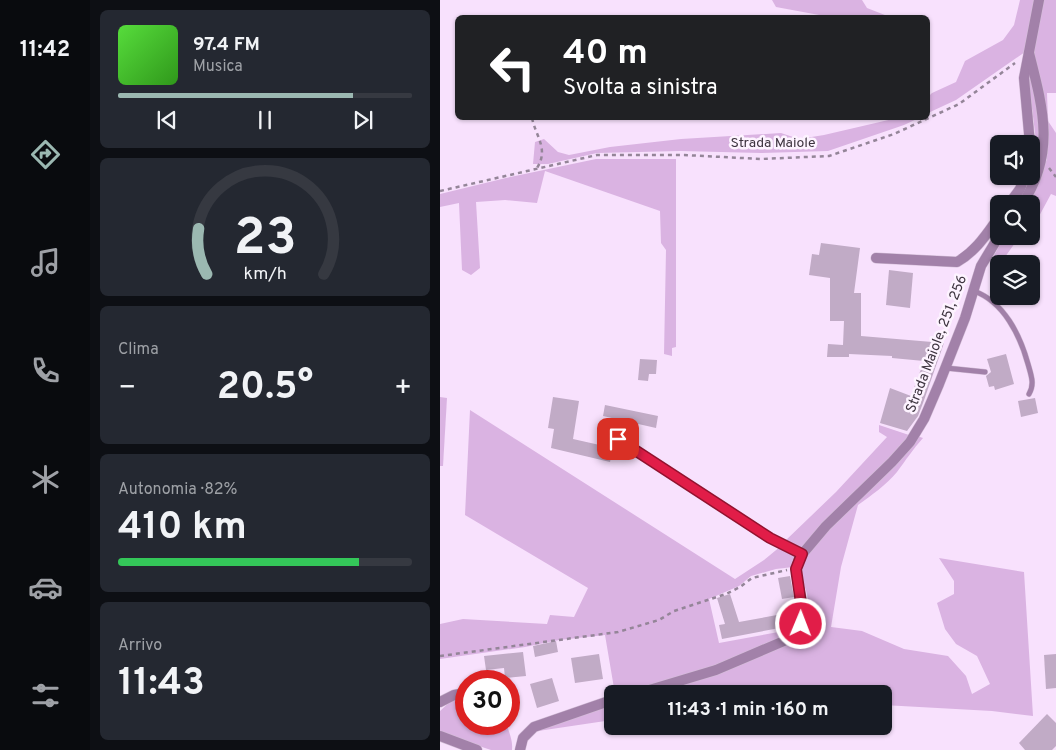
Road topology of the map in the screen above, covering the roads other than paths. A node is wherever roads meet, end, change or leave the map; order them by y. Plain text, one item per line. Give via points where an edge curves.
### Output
1 (1038, 0) edge
2 (1029, 54) junction
3 (1029, 135) edge
4 (1028, 195) edge
5 (990, 230) edge
6 (994, 245) edge
7 (876, 258) dead end
8 (974, 291) junction
9 (945, 368) junction
10 (985, 372) dead end
11 (1029, 394) dead end
12 (618, 439) dead end
13 (802, 554) junction
14 (666, 685) edge
15 (455, 695) edge
16 (440, 702) edge
17 (604, 703) edge
18 (440, 736) edge
19 (477, 750) edge
20 (520, 750) edge

1 - 2 street
2 - 3 street via 1024,78
2 - 4 street via 1039,92 1045,144
5 - 7 street via 978,247 957,262
6 - 8 street, Strada Maiole, 251, 256 via 981,266
8 - 9 street, Strada Maiole, 251, 256
8 - 11 lane via 995,305 1019,335 1033,384
9 - 10 lane
9 - 13 street, Strada Maiole, 251, 256 via 924,419 910,442
12 - 13 lane via 770,538
13 - 14 street, Strada Maiole, 251, 256 via 796,569 801,624 792,638 716,670
15 - 16 street
17 - 20 street via 534,727 523,738
18 - 19 street

